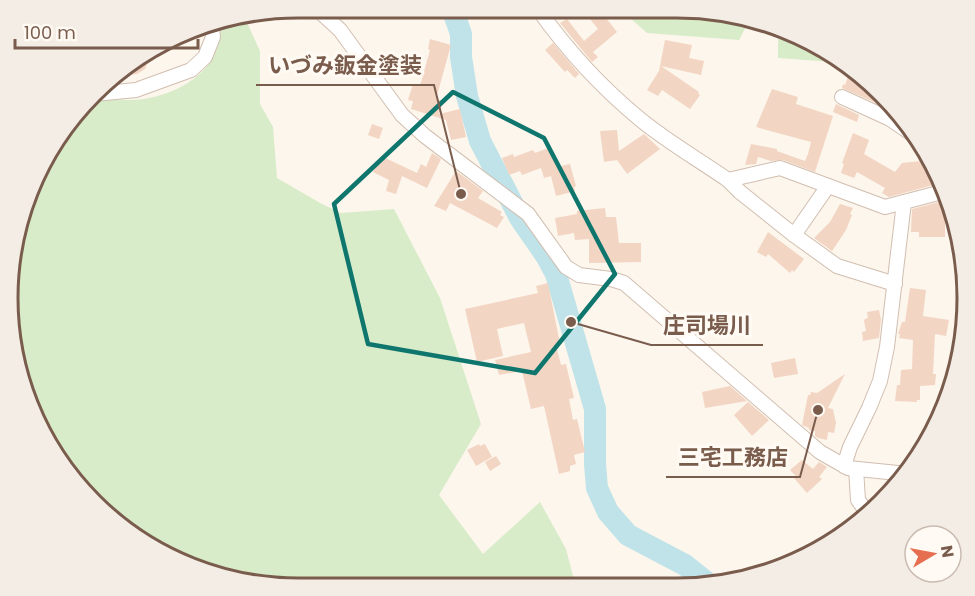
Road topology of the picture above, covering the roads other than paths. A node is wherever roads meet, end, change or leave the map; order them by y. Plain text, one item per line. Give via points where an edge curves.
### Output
1 (327, 18) edge
2 (544, 18) edge
3 (212, 32) edge
4 (107, 93) edge
5 (842, 97) dead end
6 (895, 122) edge
7 (728, 180) junction
8 (828, 186) junction
9 (937, 193) edge
10 (904, 202) junction
11 (794, 235) junction
12 (895, 284) junction
13 (850, 467) junction
14 (896, 473) edge
15 (863, 508) edge

1 - 13 street via 340,30 402,115 528,214 566,267 579,275 624,284 820,452
2 - 7 street via 559,39 622,103
3 - 4 street via 206,57 190,70 136,90
5 - 6 street
7 - 8 street via 780,168
7 - 11 street
8 - 10 street via 885,207
8 - 11 street
9 - 10 street
10 - 12 street
11 - 12 street via 837,266
12 - 13 street via 880,381 850,447
13 - 14 street
13 - 15 street

